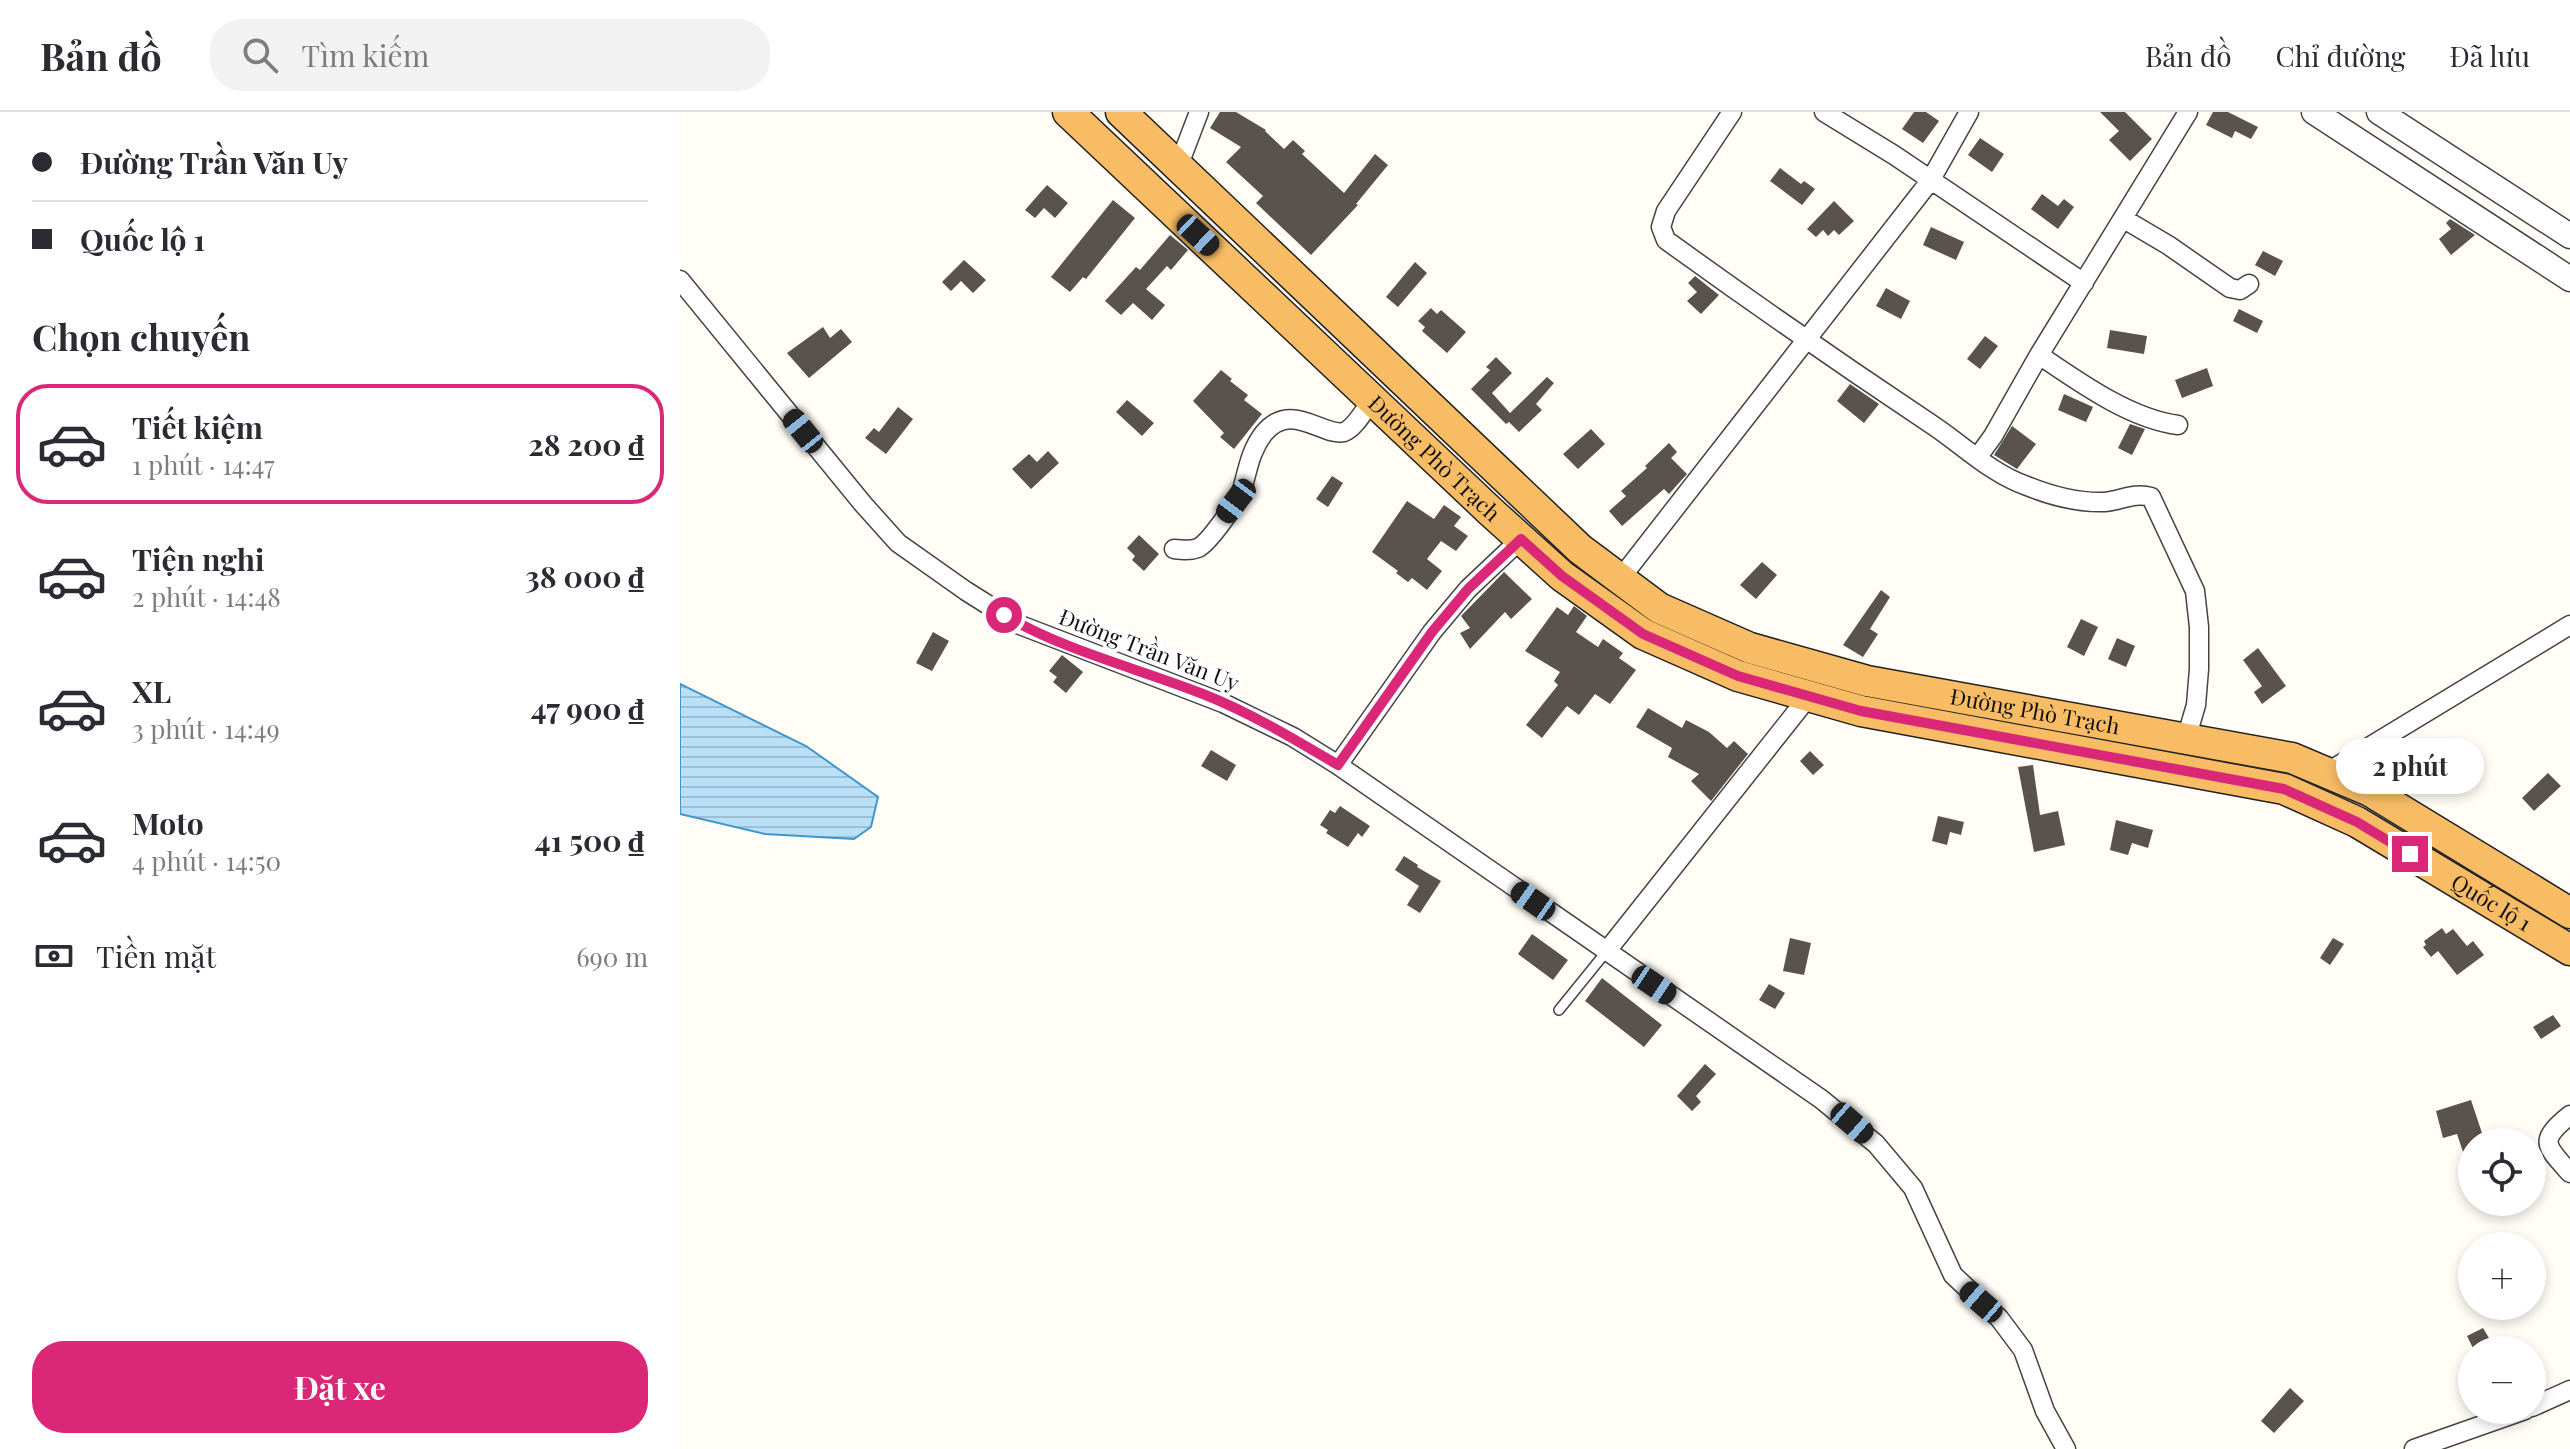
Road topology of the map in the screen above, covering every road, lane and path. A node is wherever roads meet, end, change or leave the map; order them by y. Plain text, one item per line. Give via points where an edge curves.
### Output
1 (1068, 112) edge
2 (1121, 112) edge
3 (1199, 112) edge
4 (1732, 112) edge
5 (1824, 112) edge
6 (1969, 112) edge
7 (2188, 112) edge
8 (2314, 112) edge
9 (2379, 112) edge
10 (1178, 167) junction
11 (1930, 181) junction
12 (2124, 219) junction
13 (2570, 236) edge
14 (2570, 279) edge
15 (680, 280) edge
16 (2084, 283) junction
17 (2249, 284) dead end
18 (1806, 341) junction
19 (2039, 355) junction
20 (1372, 400) junction
21 (2178, 425) dead end
22 (1977, 458) junction
23 (1521, 539) junction
24 (1174, 549) dead end
25 (1620, 579) junction
26 (2570, 625) edge
27 (1809, 696) junction
28 (2186, 739) junction
29 (2292, 758) joint
30 (1338, 765) junction
31 (2326, 773) junction
32 (2284, 789) joint
33 (2570, 913) edge
34 (2570, 950) edge
35 (1606, 952) junction
36 (1559, 1010) dead end
37 (2570, 1115) edge
38 (2570, 1173) edge
39 (2570, 1390) edge
40 (2546, 1401) edge
41 (2485, 1424) edge
42 (2066, 1449) edge
43 (2414, 1449) edge

1 - 20 highway, Đường Phò Trạch
2 - 10 highway, Đường Phò Trạch
3 - 10 street
4 - 18 street via 1666,211 1661,227 1666,240
5 - 11 street
6 - 11 street
7 - 12 street
8 - 14 street
9 - 13 street
10 - 25 highway, Đường Phò Trạch via 1580,549
11 - 16 street
11 - 18 street
12 - 16 street
12 - 17 street via 2230,288
15 - 30 street, Đường Trần Văn Uy via 898,543 1020,625 1223,703
16 - 19 street
18 - 22 street
18 - 25 street
19 - 21 street via 2150,419
19 - 22 street
20 - 23 highway, Đường Phò Trạch
20 - 24 street via 1343,432 1304,420 1270,427 1252,452 1240,495 1204,544
22 - 28 street via 2027,487 2076,502 2151,497 2195,591 2199,669
23 - 27 highway, Đường Phò Trạch via 1562,576 1643,634 1738,676
23 - 30 street via 1432,632
25 - 28 highway, Đường Phò Trạch via 1659,608 1750,648 1867,681
26 - 31 street
27 - 32 highway, Đường Phò Trạch via 1861,711
27 - 35 street
28 - 29 highway, Đường Phò Trạch
29 - 31 highway, Quốc lộ 1
30 - 35 street, Đường Trần Văn Uy
31 - 33 highway, Quốc lộ 1 via 2370,791
32 - 34 highway, Quốc lộ 1 via 2357,822
35 - 36 lane
35 - 42 street, Đường Trần Văn Uy via 1821,1099 1897,1166 1923,1207 1953,1275 2016,1339
37 - 38 street via 2551,1130 2548,1145
39 - 40 street
41 - 43 street

